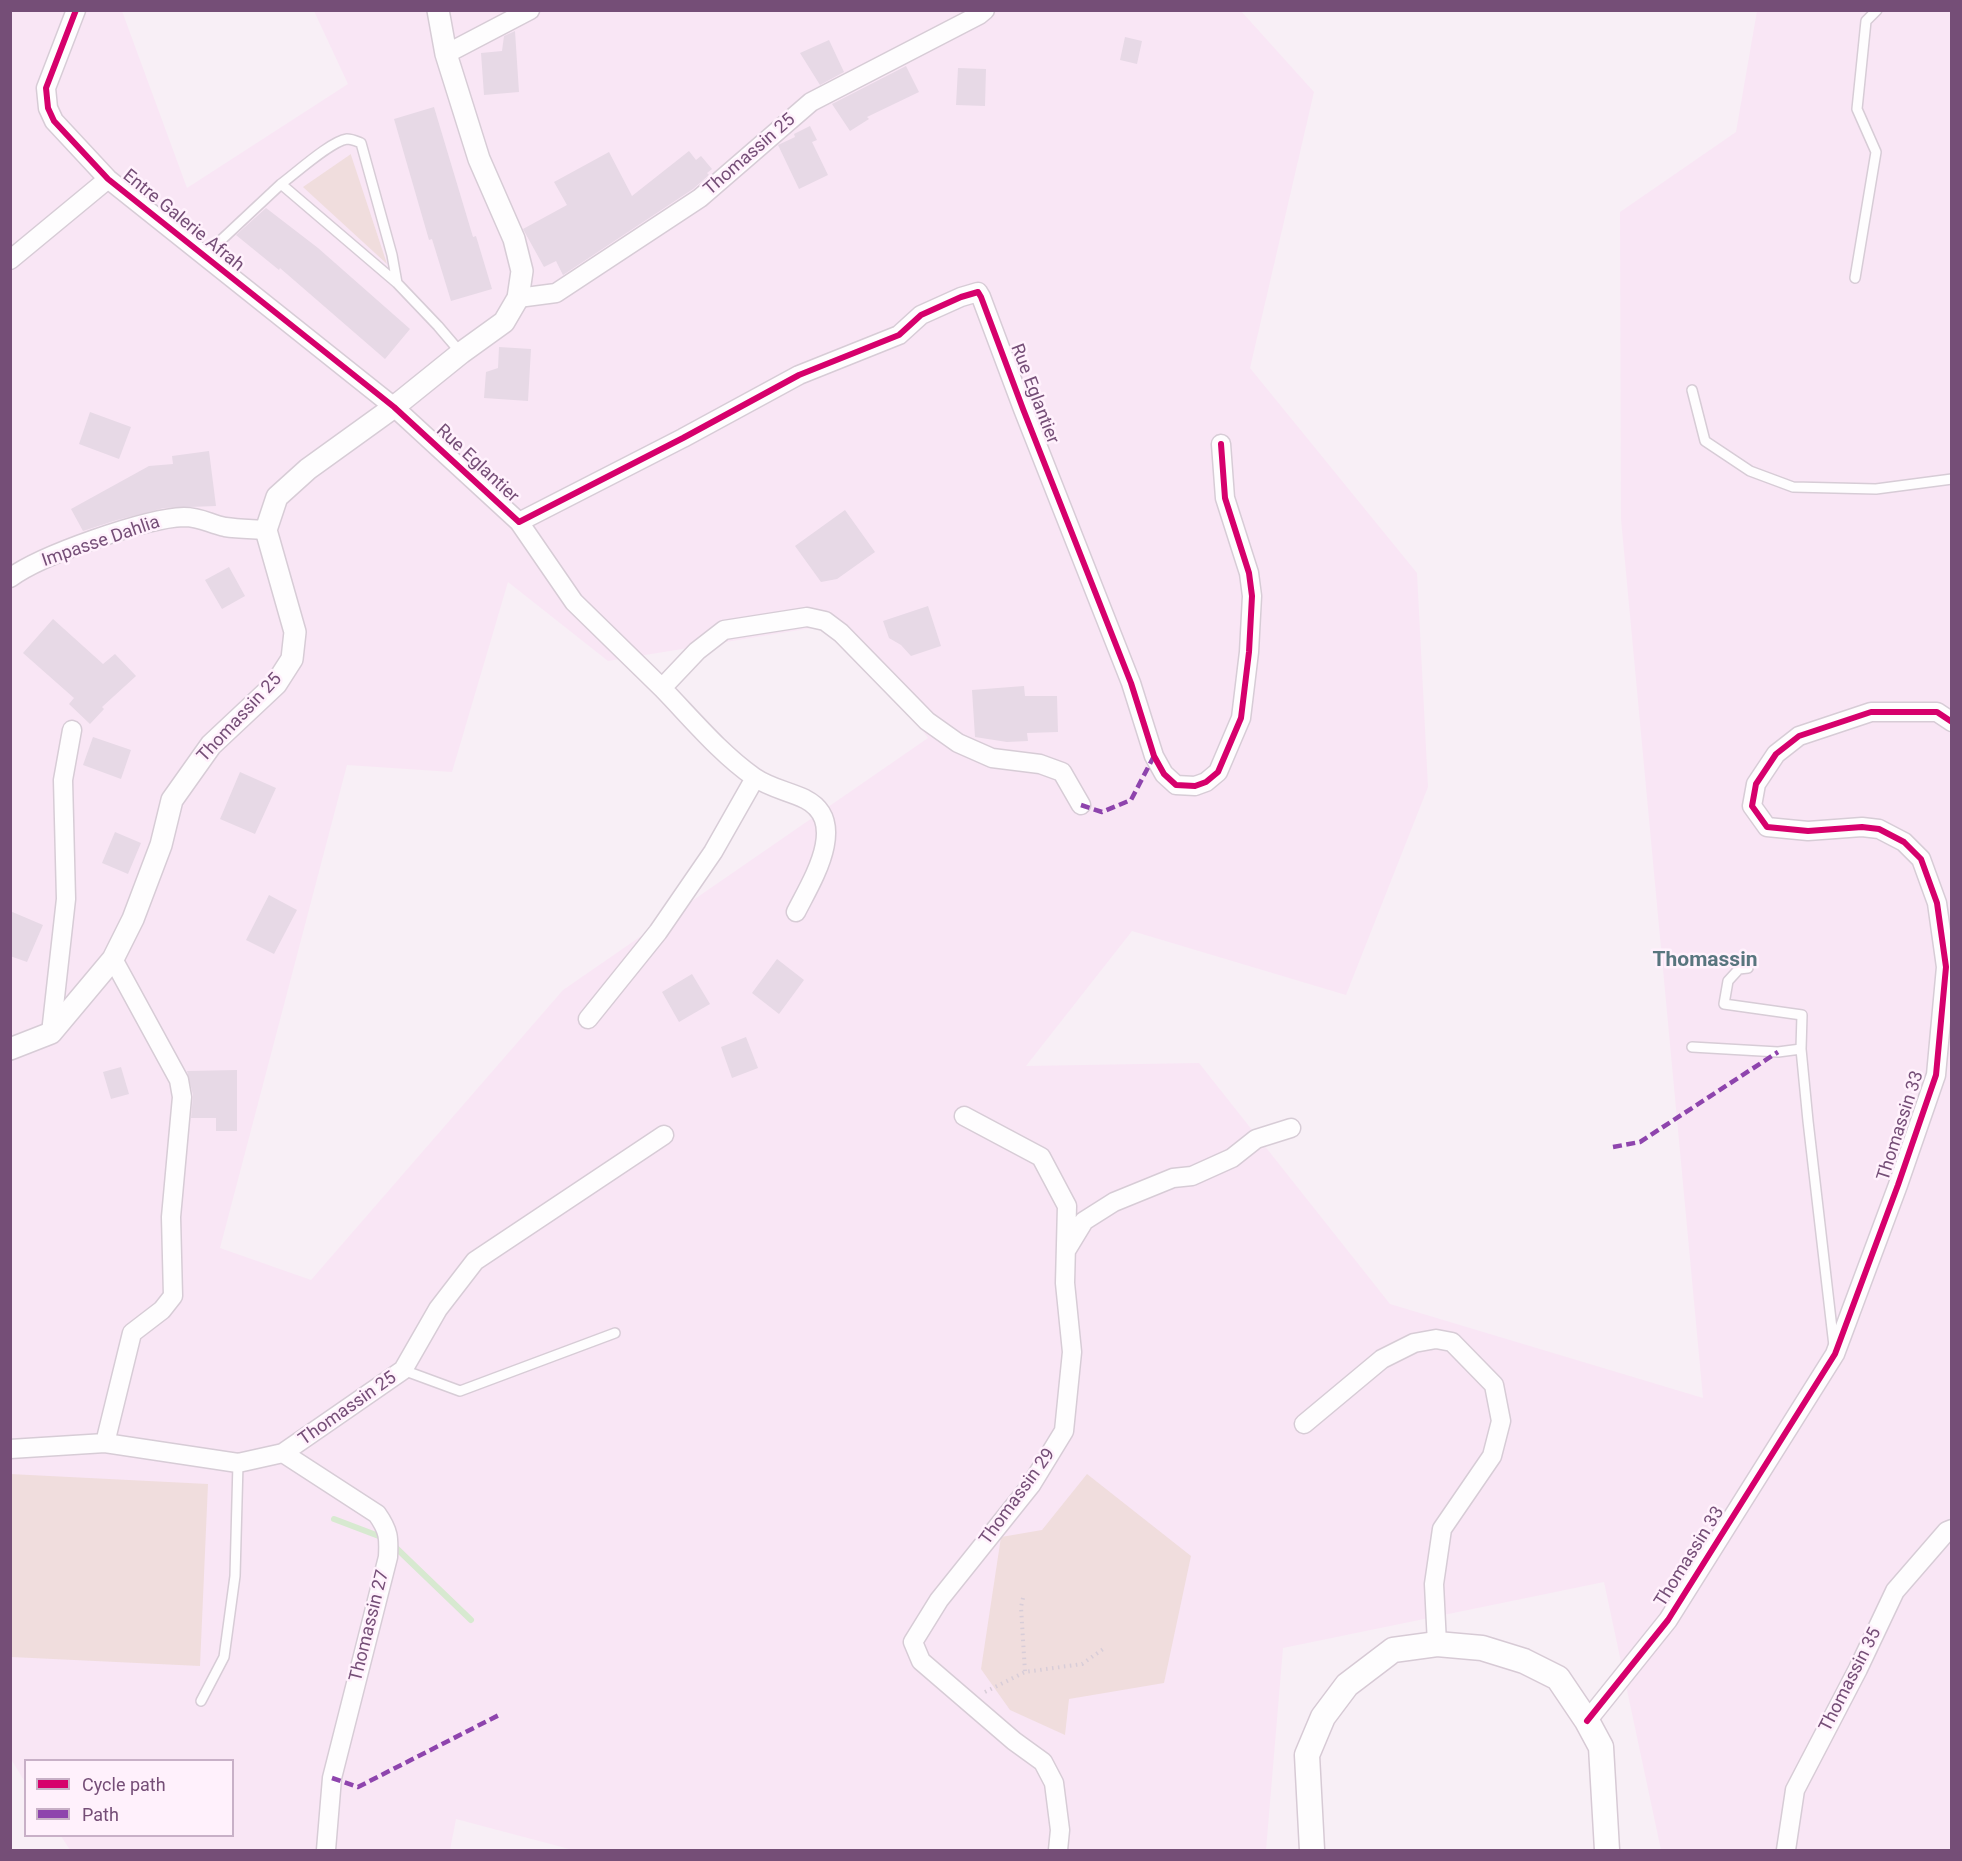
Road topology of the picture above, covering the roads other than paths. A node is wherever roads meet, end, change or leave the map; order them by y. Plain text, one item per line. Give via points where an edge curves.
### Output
1 (76, 10) edge
2 (438, 10) edge
3 (530, 10) edge
4 (985, 10) edge
5 (1877, 10) edge
6 (446, 54) junction
7 (108, 179) junction
8 (281, 184) junction
9 (203, 257) junction
10 (10, 260) edge
11 (1855, 278) dead end
12 (397, 283) junction
13 (518, 298) junction
14 (461, 353) junction
15 (1692, 390) dead end
16 (394, 407) junction
17 (1221, 444) dead end
18 (1952, 479) edge
19 (519, 522) junction
20 (266, 530) junction
21 (10, 578) edge
22 (662, 688) junction
23 (1952, 722) edge
24 (72, 730) dead end
25 (755, 778) junction
26 (1081, 805) dead end
27 (796, 912) dead end
28 (113, 959) junction
29 (1748, 968) dead end
30 (588, 1019) dead end
31 (51, 1033) junction
32 (1692, 1047) dead end
33 (10, 1048) edge
34 (1802, 1049) junction
35 (964, 1116) dead end
36 (1291, 1128) dead end
37 (664, 1135) dead end
38 (1066, 1251) junction
39 (615, 1333) dead end
40 (1835, 1354) junction
41 (403, 1370) junction
42 (1304, 1424) dead end
43 (105, 1443) junction
44 (10, 1449) edge
45 (283, 1453) junction
46 (238, 1463) junction
47 (1952, 1529) edge
48 (1437, 1644) junction
49 (201, 1701) dead end
50 (1587, 1721) junction
51 (326, 1851) edge
52 (1058, 1851) edge
53 (1312, 1851) edge
54 (1607, 1851) edge
55 (1786, 1851) edge

1 - 7 street, Entre Galerie Afrah via 46,87 48,108 54,121
2 - 6 street
3 - 6 street
4 - 13 street, Thomassin 25 via 811,102 700,198 555,293
5 - 11 lane via 1866,21 1857,108 1876,152
6 - 13 street via 479,159 514,239 522,271
7 - 9 street, Entre Galerie Afrah
7 - 10 street
8 - 9 lane
8 - 12 lane
8 - 12 lane via 336,143 347,139 361,143
9 - 16 street, Entre Galerie Afrah
12 - 14 lane
13 - 14 street via 504,322
14 - 16 street
15 - 18 lane via 1705,441 1749,471 1793,487 1876,489
16 - 19 street, Rue Eglantier
16 - 20 street via 308,468 277,497
17 - 19 street, Rue Eglantier via 1225,498 1249,573 1249,652 1241,717 1218,772 1195,786 1176,785 1154,756 1127,672 978,292 921,315 899,336 799,375
19 - 22 street via 574,602
20 - 21 street, Impasse Dahlia via 222,526 200,518 162,520 55,555
20 - 28 street, Thomassin 25 via 295,632 292,659 276,684 211,746 172,800 161,844 133,919
22 - 25 street via 731,760
22 - 26 street via 697,651 724,630 807,617 825,621 927,721 958,743 992,758 1040,764 1062,772
23 - 40 street, Thomassin 33 via 1937,712 1872,712 1799,736 1776,754 1756,784 1752,806 1767,827 1808,831 1862,827 1879,829 1904,842 1921,859 1937,903 1946,968 1936,1075
24 - 31 street via 63,780 66,899
25 - 27 street via 805,799 823,816 825,853
25 - 30 street via 713,852 658,932
28 - 31 street, Thomassin 25
28 - 43 street via 179,1080 182,1097 171,1217 173,1296 162,1310 132,1333
29 - 34 lane via 1739,969 1728,981 1724,1004 1802,1015
31 - 33 street, Thomassin 25
32 - 34 lane via 1778,1052
34 - 40 lane
35 - 38 street, Thomassin 29 via 1041,1157 1067,1206
36 - 38 street via 1256,1139 1232,1158 1192,1176 1173,1178 1114,1202 1084,1221
37 - 41 street, Thomassin 25 via 475,1261 438,1309
38 - 52 street, Thomassin 29 via 1072,1352 1064,1431 1031,1485 939,1600 913,1642 921,1661 1043,1762 1054,1784 1060,1830
39 - 41 lane via 460,1391
40 - 50 street, Thomassin 33 via 1668,1620
41 - 45 street, Thomassin 25
42 - 48 street via 1382,1359 1414,1342 1452,1342 1494,1385 1501,1421 1492,1456 1442,1529 1434,1584
43 - 44 street, Thomassin 25
43 - 46 street, Thomassin 25
45 - 46 street, Thomassin 25
45 - 51 street, Thomassin 27 via 378,1514 389,1540 332,1778
46 - 49 lane via 235,1576 224,1657
47 - 55 street, Thomassin 35 via 1895,1592 1795,1790
48 - 50 main road via 1482,1648 1524,1661 1558,1678
48 - 53 main road via 1393,1650 1347,1685 1323,1717 1307,1755
50 - 54 main road via 1601,1747

